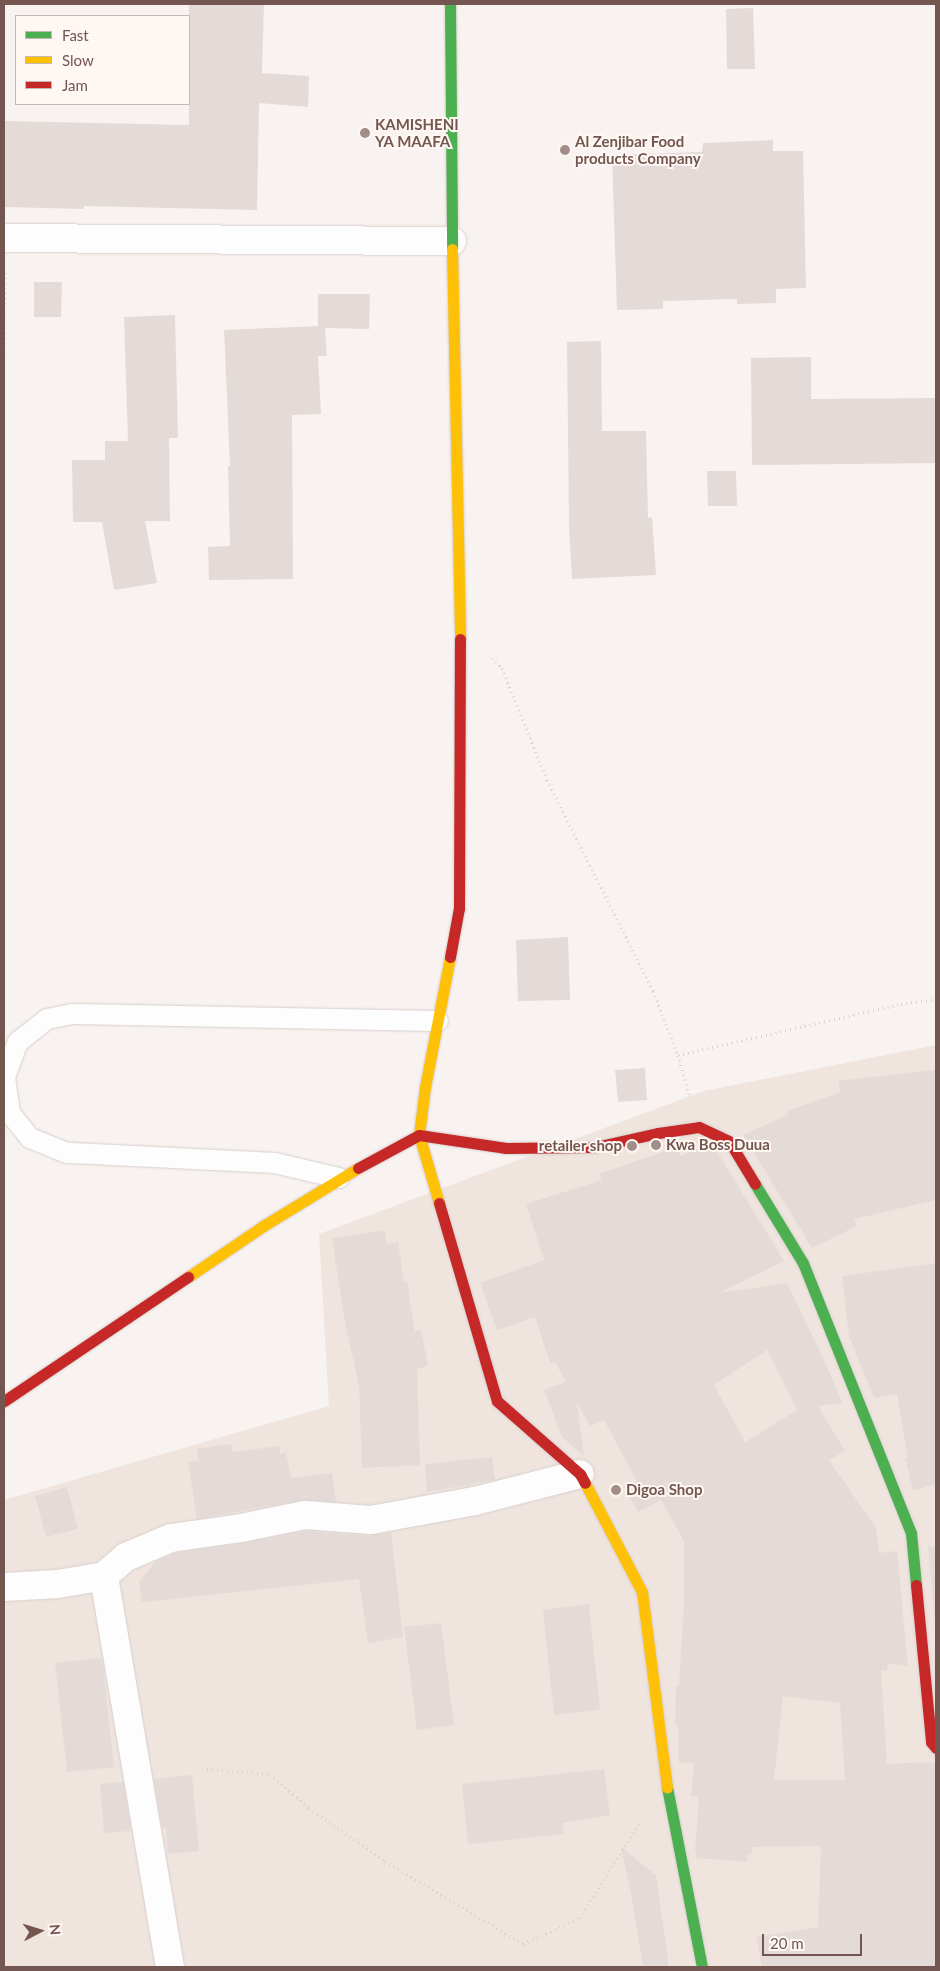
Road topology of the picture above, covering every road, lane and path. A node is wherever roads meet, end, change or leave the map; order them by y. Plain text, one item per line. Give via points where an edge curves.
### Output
1 (450, 4) edge
2 (4, 238) edge
3 (452, 241) junction
4 (4, 363) edge
5 (460, 625) junction
6 (936, 999) edge
7 (438, 1021) junction
8 (678, 1055) junction
9 (699, 1127) junction
10 (419, 1135) junction
11 (339, 1178) junction
12 (4, 1401) edge
13 (580, 1474) junction
14 (104, 1576) junction
15 (4, 1587) edge
16 (936, 1748) edge
17 (207, 1769) dead end
18 (666, 1782) junction
19 (170, 1967) edge
20 (702, 1967) edge

1 - 3 street
2 - 3 street
2 - 4 path
3 - 5 street
5 - 7 street via 459,908
5 - 8 path via 502,668 547,780 653,991
6 - 8 path via 901,1004
7 - 10 street
7 - 11 lane via 73,1014 47,1019 18,1042 5,1077 10,1113 30,1138 67,1153 276,1164
8 - 9 path
9 - 10 street via 595,1147 506,1148
9 - 16 street via 729,1141 804,1263 911,1533 931,1742
10 - 11 street
10 - 13 street via 497,1401
11 - 12 street via 262,1226
13 - 14 street via 475,1502 371,1520 305,1515 171,1538 126,1557
13 - 18 street via 642,1592
14 - 15 street via 58,1584
14 - 19 street
17 - 18 path via 270,1774 309,1808 385,1861 523,1944 580,1918
18 - 20 street

